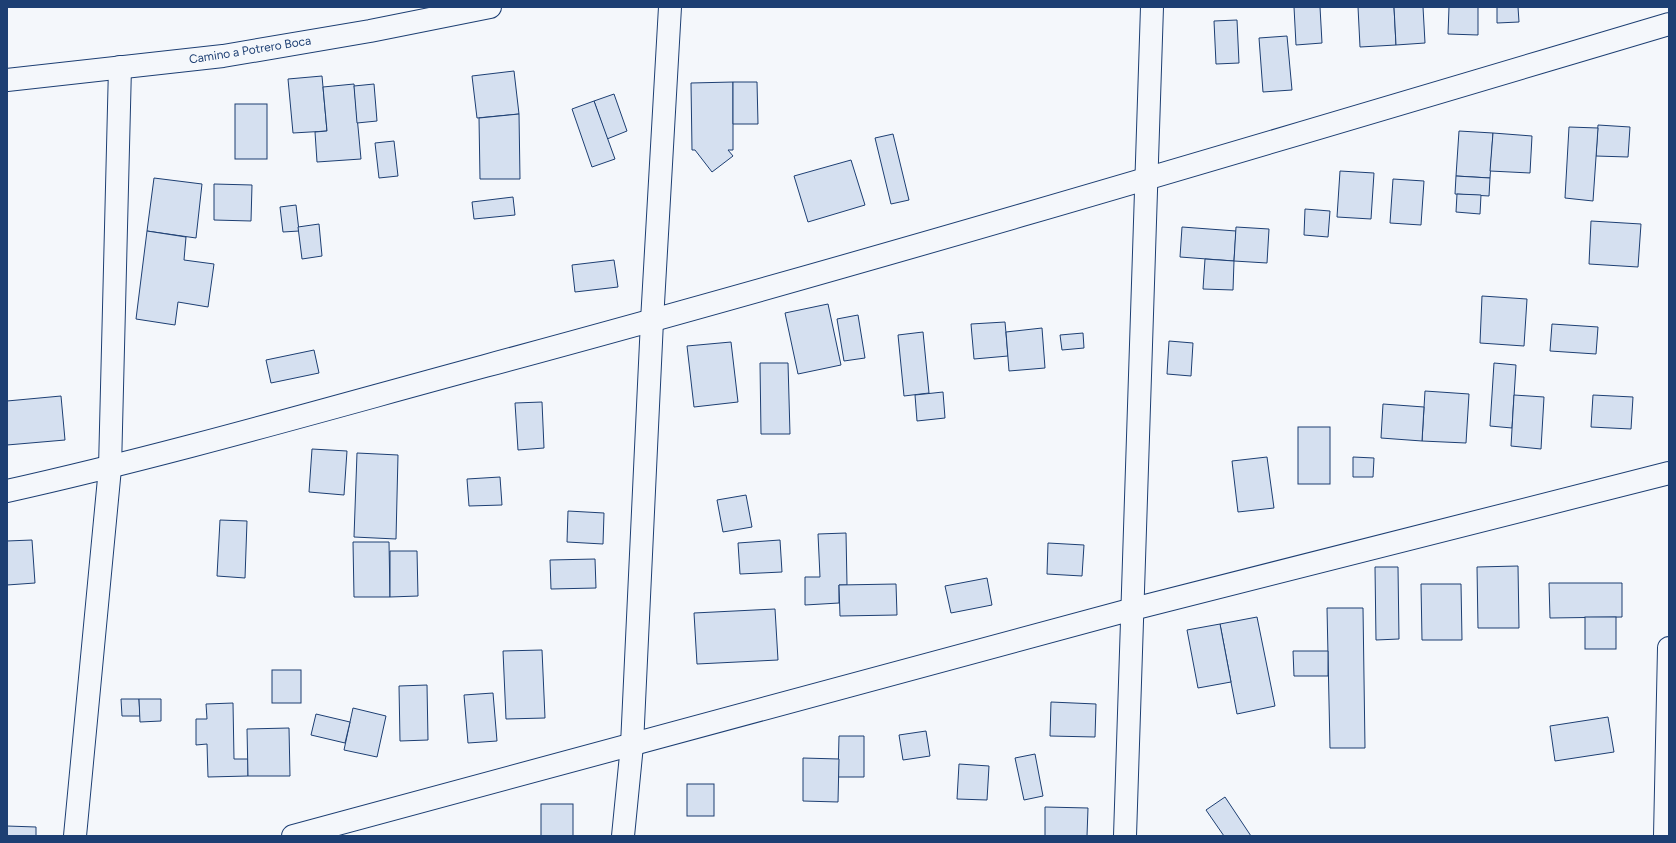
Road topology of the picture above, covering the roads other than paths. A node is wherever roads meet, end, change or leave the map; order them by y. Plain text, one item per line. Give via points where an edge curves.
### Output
1 (490, 7) edge
2 (670, 7) edge
3 (1152, 7) edge
4 (1669, 24) edge
5 (120, 67) junction
6 (7, 80) edge
7 (1146, 179) junction
8 (652, 321) junction
9 (110, 468) junction
10 (1669, 473) edge
11 (7, 491) edge
12 (1133, 609) junction
13 (1669, 648) edge
14 (632, 744) junction
15 (75, 836) edge
16 (294, 836) edge
17 (623, 836) edge
18 (1125, 836) edge
19 (1665, 836) edge

1 - 5 street, Camino a Potrero Boca via 223,56
2 - 8 street
3 - 7 street
4 - 7 street
5 - 6 street, Camino a Potrero Boca
5 - 9 street
7 - 8 street
7 - 12 street
8 - 9 street
8 - 14 street
9 - 11 street
9 - 15 street
10 - 12 street
12 - 14 street
12 - 18 street
13 - 19 street
14 - 16 street
14 - 17 street

